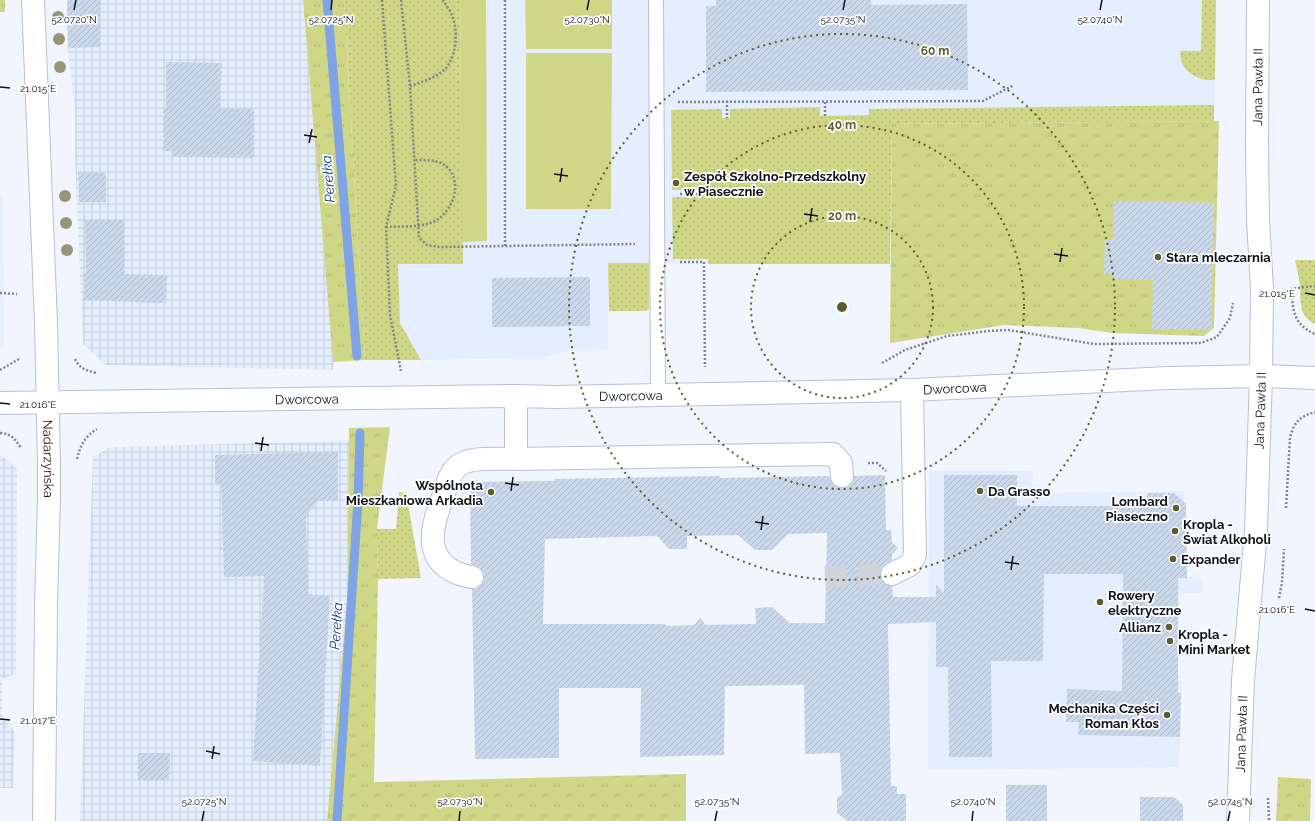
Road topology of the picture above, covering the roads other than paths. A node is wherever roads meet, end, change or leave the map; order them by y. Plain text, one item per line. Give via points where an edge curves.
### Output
1 (33, 0) edge
2 (656, 0) edge
3 (1258, 0) edge
4 (1261, 376) junction
5 (1315, 378) edge
6 (912, 390) junction
7 (658, 394) junction
8 (516, 396) junction
9 (0, 403) edge
10 (47, 403) junction
11 (516, 459) junction
12 (842, 476) dead end
13 (892, 574) tunnel mouth
14 (472, 577) dead end
15 (44, 821) edge
16 (1238, 821) edge

1 - 10 street, Nadarzyńska
2 - 7 lane
3 - 4 street, Jana Pawła II via 1257,144 1262,289
4 - 5 street, Dworcowa
4 - 6 street, Dworcowa
4 - 16 street, Jana Pawła II via 1256,531 1243,680
6 - 7 street, Dworcowa
6 - 13 street via 915,555 910,565
7 - 8 street, Dworcowa
8 - 10 street, Dworcowa
8 - 11 street
9 - 10 street, Dworcowa
10 - 15 street, Nadarzyńska via 50,498 46,605
11 - 12 street via 833,454 842,463
11 - 14 street via 471,460 457,466 450,476 435,517 432,536 436,554 445,566 457,574

